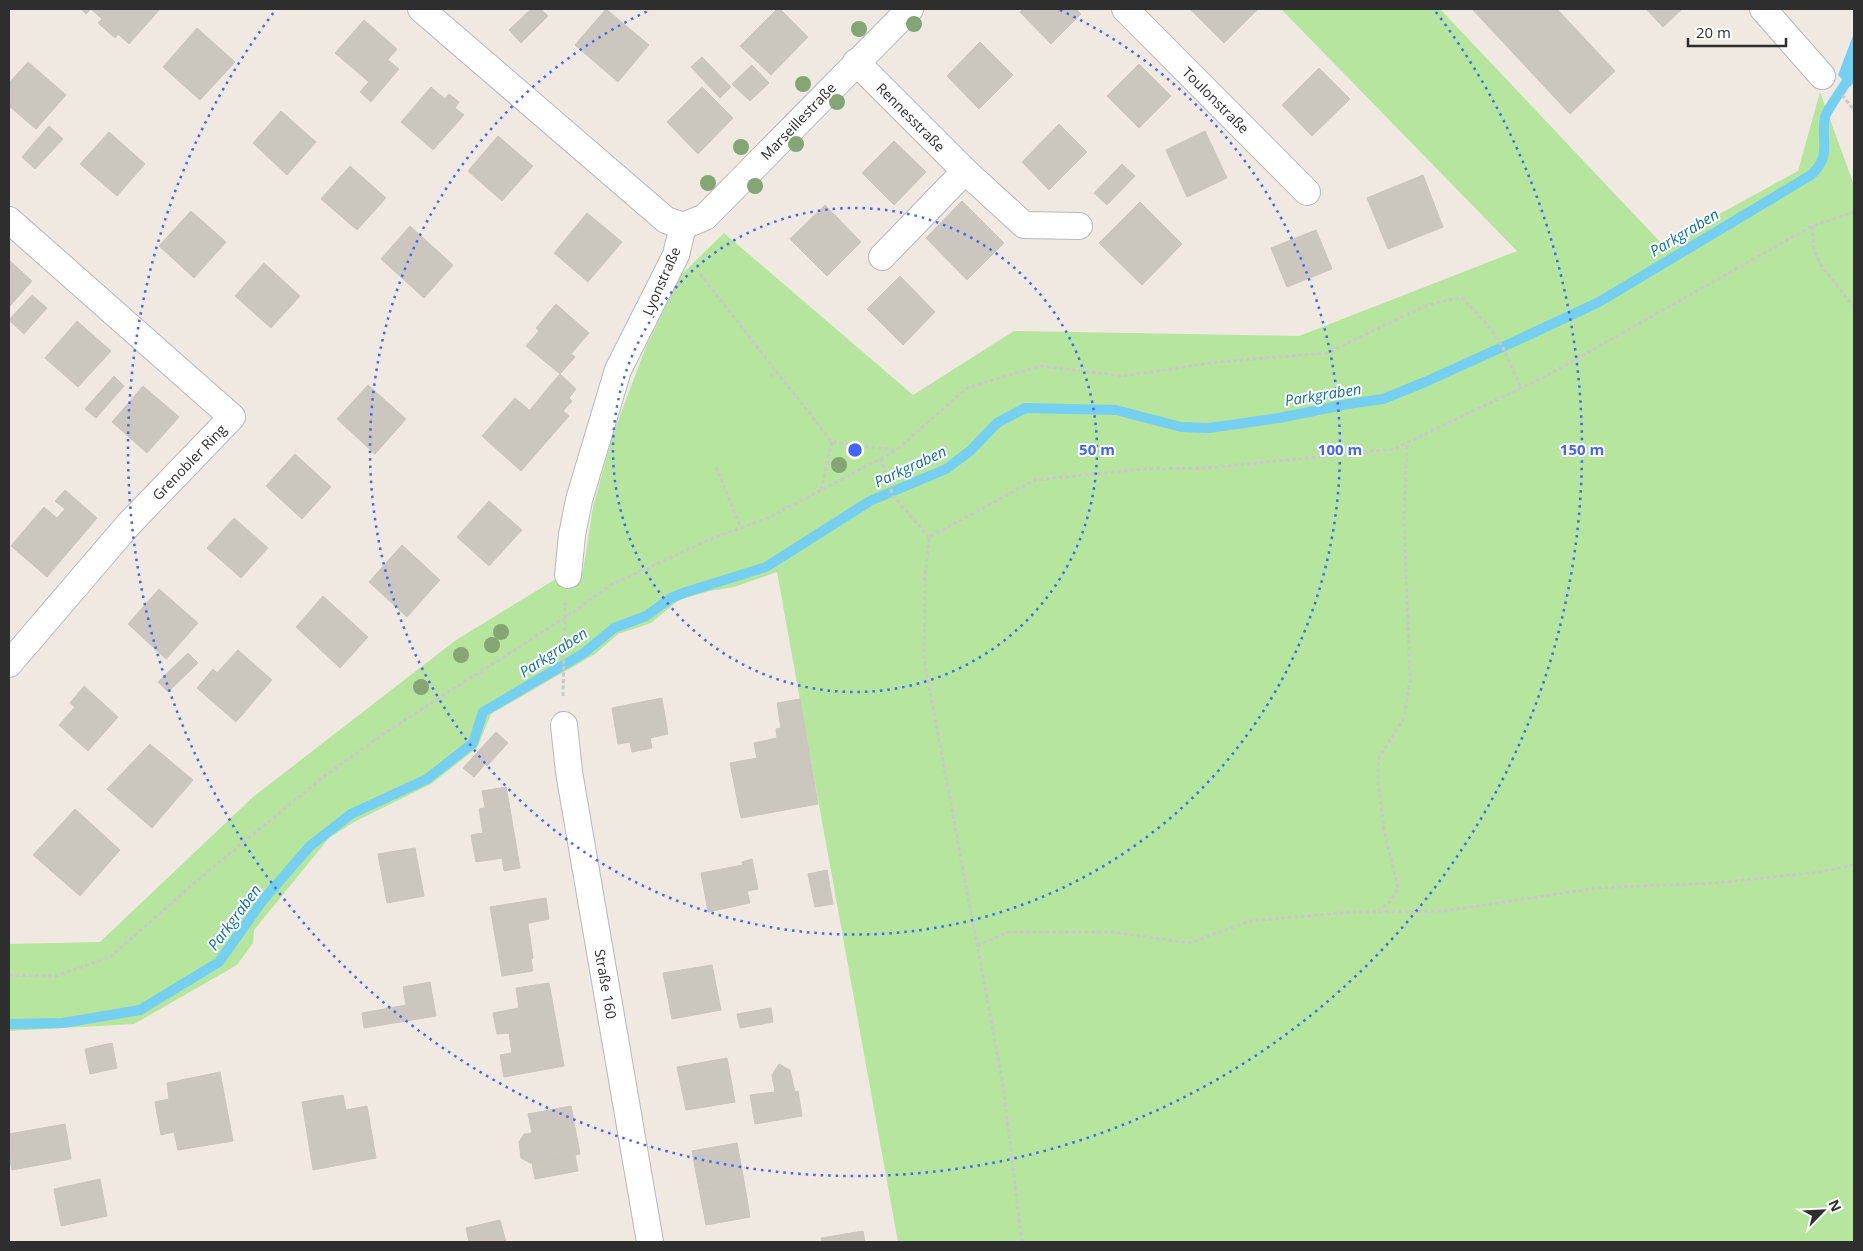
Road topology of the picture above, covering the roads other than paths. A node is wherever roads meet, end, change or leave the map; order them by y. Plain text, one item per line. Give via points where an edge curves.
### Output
1 (421, 9) edge
2 (910, 9) edge
3 (1125, 9) edge
4 (1763, 9) edge
5 (856, 62) junction
6 (1822, 76) dead end
7 (966, 171) junction
8 (1307, 192) dead end
9 (9, 220) edge
10 (683, 226) junction
11 (1078, 226) dead end
12 (882, 257) dead end
13 (568, 575) dead end
14 (9, 664) edge
15 (564, 725) dead end
16 (650, 1242) edge

1 - 10 street via 666,220
2 - 5 street, Marseillestraße
3 - 8 street, Toulonstraße
4 - 6 street
5 - 7 street, Rennesstraße
5 - 10 street, Marseillestraße via 705,217
7 - 11 street, Rennesstraße via 1024,225
7 - 12 street
9 - 14 street, Grenobler Ring via 232,417 128,525
10 - 13 street, Lyonstraße via 676,255 618,370 579,500
15 - 16 street, Straße 160 via 569,772

